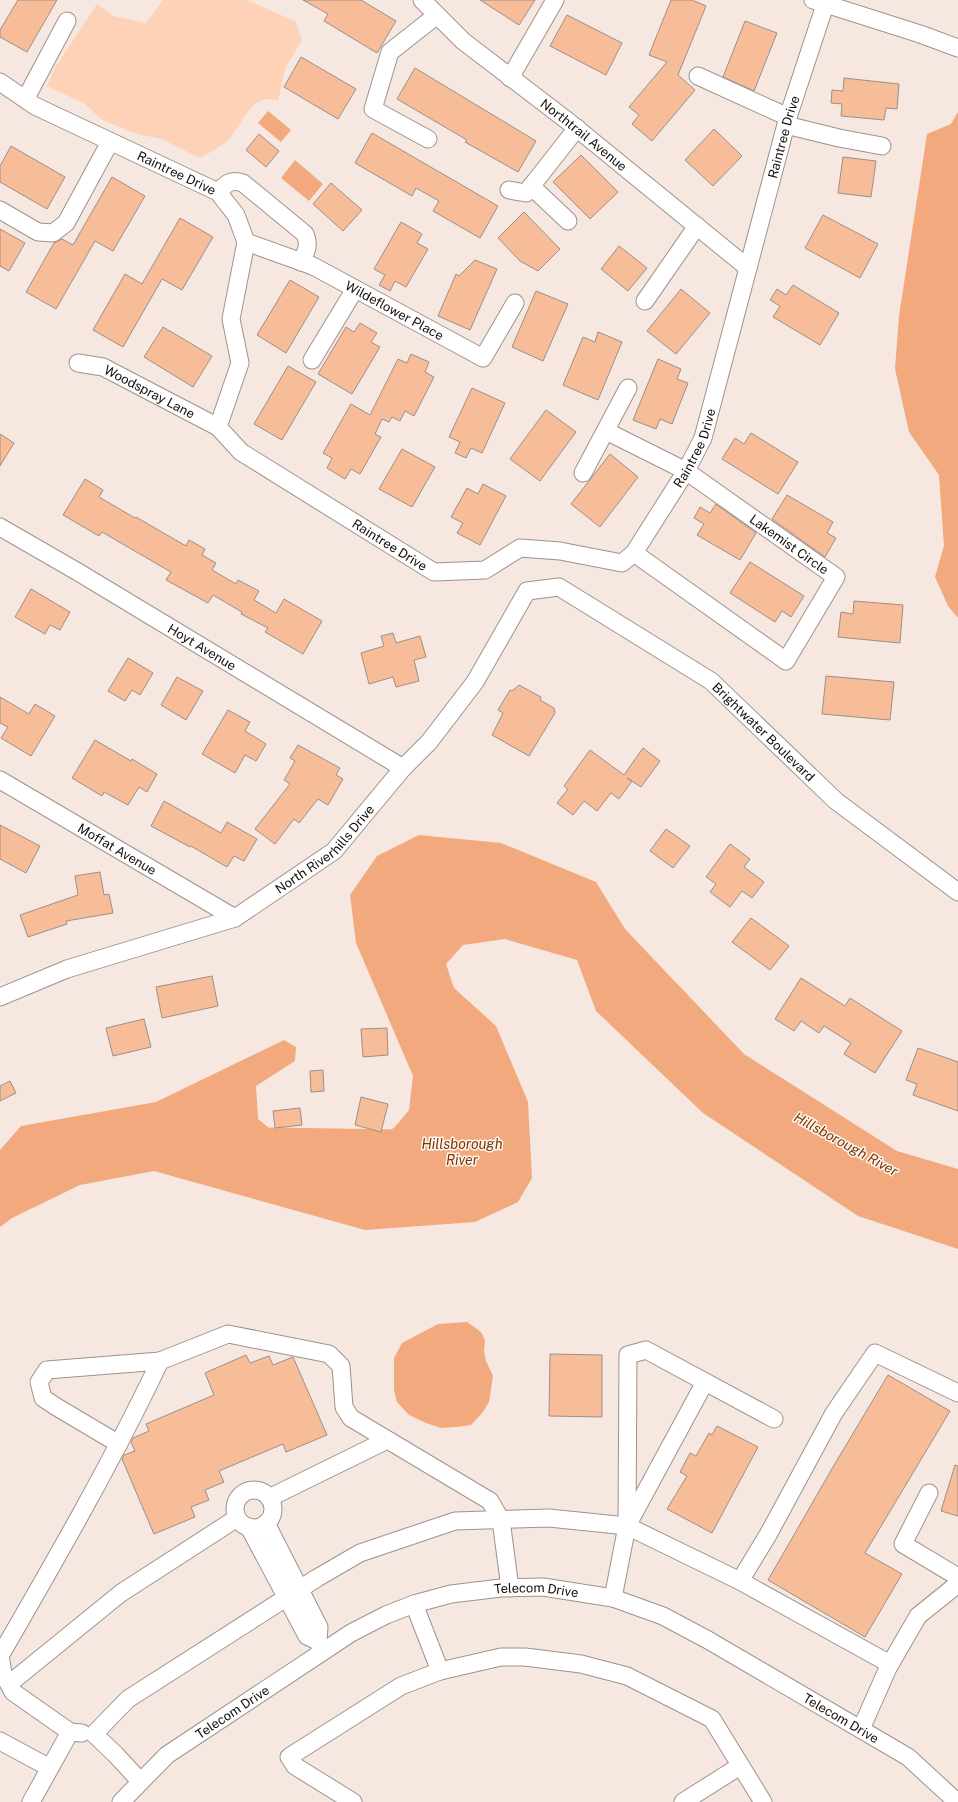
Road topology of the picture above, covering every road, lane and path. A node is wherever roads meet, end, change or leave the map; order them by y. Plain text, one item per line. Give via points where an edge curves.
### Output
1 (422, 0) edge
2 (555, 0) edge
3 (817, 1) edge
4 (437, 15) junction
5 (68, 21) dead end
6 (958, 48) edge
7 (698, 76) dead end
8 (510, 78) junction
9 (0, 82) edge
10 (26, 98) junction
11 (787, 121) junction
12 (577, 128) junction
13 (428, 139) dead end
14 (110, 142) junction
15 (882, 146) dead end
16 (531, 186) junction
17 (509, 190) dead end
18 (218, 192) junction
19 (0, 210) edge
20 (568, 221) dead end
21 (696, 226) junction
22 (246, 242) junction
23 (301, 262) junction
24 (748, 268) junction
25 (355, 289) junction
26 (645, 301) dead end
27 (515, 303) dead end
28 (312, 360) dead end
29 (78, 363) dead end
30 (628, 388) dead end
31 (218, 427) junction
32 (606, 431) junction
33 (686, 471) junction
34 (583, 473) dead end
35 (0, 527) edge
36 (634, 554) junction
37 (559, 588) joint
38 (403, 768) junction
39 (0, 780) edge
40 (958, 892) edge
41 (234, 918) junction
42 (0, 997) edge
43 (160, 1361) junction
44 (705, 1382) junction
45 (958, 1394) edge
46 (774, 1419) dead end
47 (386, 1440) junction
48 (119, 1444) junction
49 (929, 1493) dead end
50 (269, 1498) junction
51 (501, 1520) junction
52 (243, 1522) junction
53 (266, 1523) junction
54 (627, 1526) junction
55 (271, 1552) junction
56 (958, 1577) edge
57 (740, 1581) junction
58 (958, 1586) edge
59 (510, 1588) junction
60 (293, 1594) junction
61 (613, 1598) junction
62 (414, 1604) junction
63 (320, 1646) junction
64 (890, 1664) junction
65 (440, 1671) junction
66 (9, 1684) junction
67 (862, 1729) junction
68 (70, 1732) junction
69 (94, 1734) junction
70 (0, 1741) edge
71 (740, 1766) junction
72 (50, 1768) junction
73 (140, 1781) junction
74 (31, 1802) edge
75 (121, 1802) edge
76 (353, 1802) edge
77 (683, 1802) edge
78 (763, 1802) edge
79 (957, 1802) edge

1 - 4 street, Northtrail Avenue
2 - 8 street
3 - 6 street
3 - 11 street, Raintree Drive
4 - 8 street, Northtrail Avenue via 463,41
4 - 13 street via 390,52 374,109
5 - 10 street
7 - 11 street
8 - 12 street, Northtrail Avenue
9 - 10 street, Raintree Drive
10 - 14 street, Raintree Drive via 35,106
11 - 15 street via 839,138
11 - 24 street, Raintree Drive
12 - 16 street
12 - 21 street, Northtrail Avenue
14 - 18 street, Raintree Drive
14 - 19 street via 66,223 53,233 38,232
16 - 17 street via 526,193
16 - 20 street
18 - 22 street, Raintree Drive via 236,215
18 - 23 street via 229,181 243,183 305,234 308,247
21 - 24 street, Northtrail Avenue
21 - 26 street
22 - 23 street, Wildeflower Place
22 - 31 street via 231,319 240,363
23 - 25 street, Wildeflower Place
24 - 33 street, Raintree Drive via 703,438
25 - 27 street, Wildeflower Place via 483,358
25 - 28 street
29 - 31 street, Woodspray Lane via 103,367
30 - 32 street
31 - 36 street, Raintree Drive via 241,452 434,572 485,570 520,548 622,563
32 - 33 street
32 - 34 street
33 - 36 street, Raintree Drive
33 - 36 street, Lakemist Circle via 836,577 786,662
35 - 38 street, Hoyt Avenue
37 - 38 street, North Riverhills Drive via 527,591 475,682 429,742
37 - 40 street, Brightwater Boulevard via 711,680 836,801
38 - 41 street, North Riverhills Drive via 334,851
39 - 41 street, Moffat Avenue
41 - 42 street, North Riverhills Drive via 67,969
43 - 47 street via 228,1334 329,1354 340,1366 344,1408 350,1418
43 - 48 street
43 - 48 street via 47,1370 39,1382 43,1398
44 - 46 street
44 - 54 street
44 - 54 street via 646,1350 628,1355
45 - 57 street via 875,1353 834,1413
47 - 50 street
47 - 51 street via 490,1501
48 - 66 street via 84,1511 0,1656 3,1673
49 - 56 street via 903,1544
50 - 52 street via 259,1491 246,1492 237,1500 235,1506
50 - 53 street via 272,1509
51 - 54 street via 549,1518
51 - 59 street
51 - 60 street via 454,1521 360,1553
52 - 53 street via 258,1527
52 - 55 street
52 - 66 street via 121,1593
53 - 55 street
54 - 57 street
54 - 61 street
55 - 60 street
57 - 64 street
58 - 64 street via 918,1616
59 - 61 street, Telecom Drive via 543,1587
59 - 62 street, Telecom Drive via 451,1594
60 - 63 street via 319,1627
60 - 69 street via 128,1699
61 - 67 street, Telecom Drive via 663,1616
62 - 63 street, Telecom Drive
62 - 65 street
63 - 73 street, Telecom Drive via 167,1755
64 - 67 street
65 - 71 street via 501,1657 525,1657 581,1664 627,1676 712,1719
65 - 76 street via 401,1686 289,1757 295,1766
66 - 68 street via 13,1692
67 - 79 street, Telecom Drive via 908,1756
68 - 69 street
68 - 72 street
69 - 73 street
70 - 72 street
71 - 77 street
71 - 78 street
72 - 74 street
73 - 75 street, Telecom Drive

